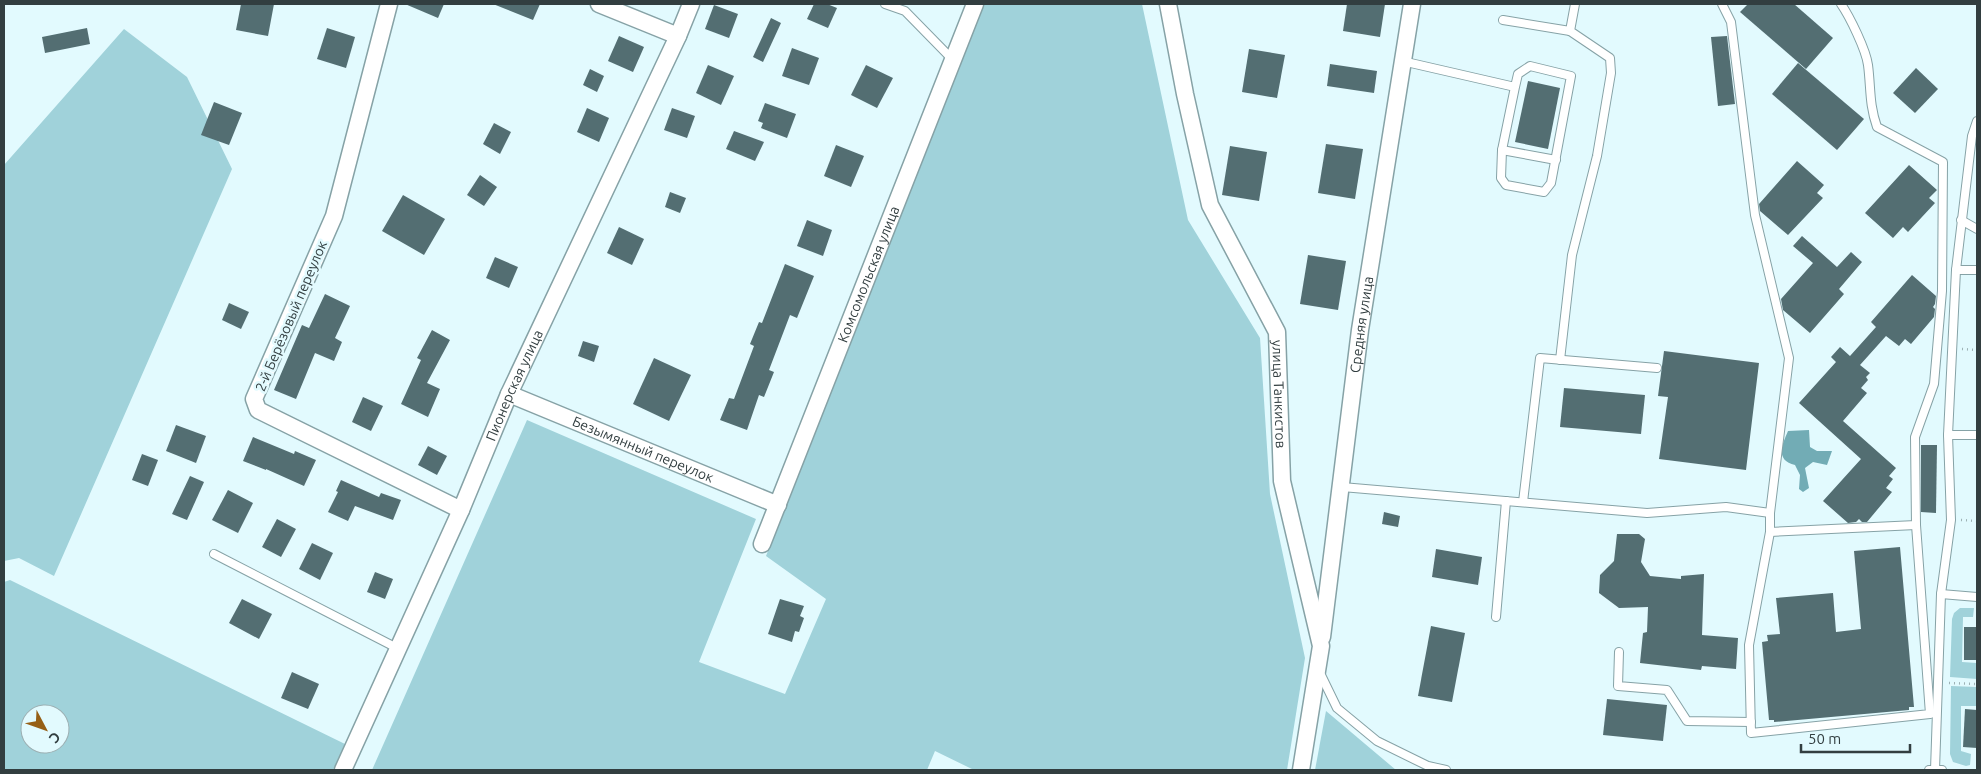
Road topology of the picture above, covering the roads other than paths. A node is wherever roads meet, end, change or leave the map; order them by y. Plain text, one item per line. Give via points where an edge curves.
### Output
1 (390, 4) edge
2 (598, 4) edge
3 (691, 4) edge
4 (885, 4) edge
5 (975, 4) edge
6 (1168, 4) edge
7 (1412, 4) edge
8 (1575, 4) edge
9 (1722, 4) edge
10 (1841, 4) edge
11 (1503, 20) dead end
12 (1570, 31) junction
13 (678, 36) junction
14 (953, 60) junction
15 (1402, 61) junction
16 (1515, 87) junction
17 (1977, 121) edge
18 (1502, 150) junction
19 (1556, 160) junction
20 (1961, 220) junction
21 (1977, 229) edge
22 (1956, 270) junction
23 (1977, 270) edge
24 (1560, 360) junction
25 (1657, 368) dead end
26 (508, 394) junction
27 (1948, 435) junction
28 (1977, 435) edge
29 (1342, 487) junction
30 (1506, 501) junction
31 (1523, 502) junction
32 (778, 505) junction
33 (460, 510) junction
34 (1770, 513) junction
35 (1916, 525) junction
36 (1770, 532) junction
37 (762, 544) dead end
38 (214, 554) dead end
39 (1941, 594) junction
40 (1977, 597) edge
41 (1496, 617) dead end
42 (1321, 646) junction
43 (397, 648) junction
44 (1618, 652) dead end
45 (1318, 669) junction
46 (1751, 722) junction
47 (343, 770) edge
48 (1301, 770) edge
49 (1446, 770) edge
50 (1929, 770) edge
51 (1935, 770) edge
52 (1942, 770) edge

1 - 33 street, 2-й Берёзовый переулок via 334,216 254,399 258,410
2 - 13 street
3 - 13 street, Пионерская улица
4 - 14 lane via 905,11
5 - 14 street, Комсомольская улица
6 - 42 street, улица Танкистов via 1210,205 1277,332 1282,481
7 - 15 street, Средняя улица
8 - 12 lane
9 - 34 lane via 1731,22 1756,215 1789,358
10 - 35 lane via 1868,62 1871,110 1877,127 1943,162 1942,290 1934,384 1915,437
11 - 12 lane
12 - 24 lane via 1610,58 1611,73 1597,156 1572,255
13 - 26 street, Пионерская улица
14 - 32 street, Комсомольская улица
15 - 16 lane
15 - 29 street, Средняя улица via 1360,330
16 - 18 lane
16 - 19 lane via 1518,74 1530,66 1571,76
17 - 20 lane via 1972,136
18 - 19 lane
18 - 19 lane via 1501,178 1506,185 1544,192 1551,183
20 - 21 lane
20 - 22 lane
22 - 23 lane
22 - 27 lane
24 - 25 lane
24 - 31 lane via 1540,358
26 - 32 street, Безымянный переулок
26 - 33 street, Пионерская улица
27 - 28 lane
27 - 39 lane via 1950,520
29 - 30 lane
29 - 42 street, Средняя улица
30 - 31 lane
30 - 41 lane
31 - 34 lane via 1647,513 1726,507
32 - 37 street, Комсомольская улица
33 - 43 street, Пионерская улица
34 - 36 lane
35 - 36 lane
35 - 46 lane via 1930,714 1751,732
36 - 46 lane via 1749,645
38 - 43 lane
39 - 40 lane
39 - 51 lane
42 - 45 street, улица Танкистов
43 - 47 street, Пионерская улица
44 - 46 lane via 1618,686 1667,690 1687,721
45 - 48 street, улица Танкистов
45 - 49 lane via 1336,708 1377,741 1428,766
50 - 51 lane
51 - 52 lane

